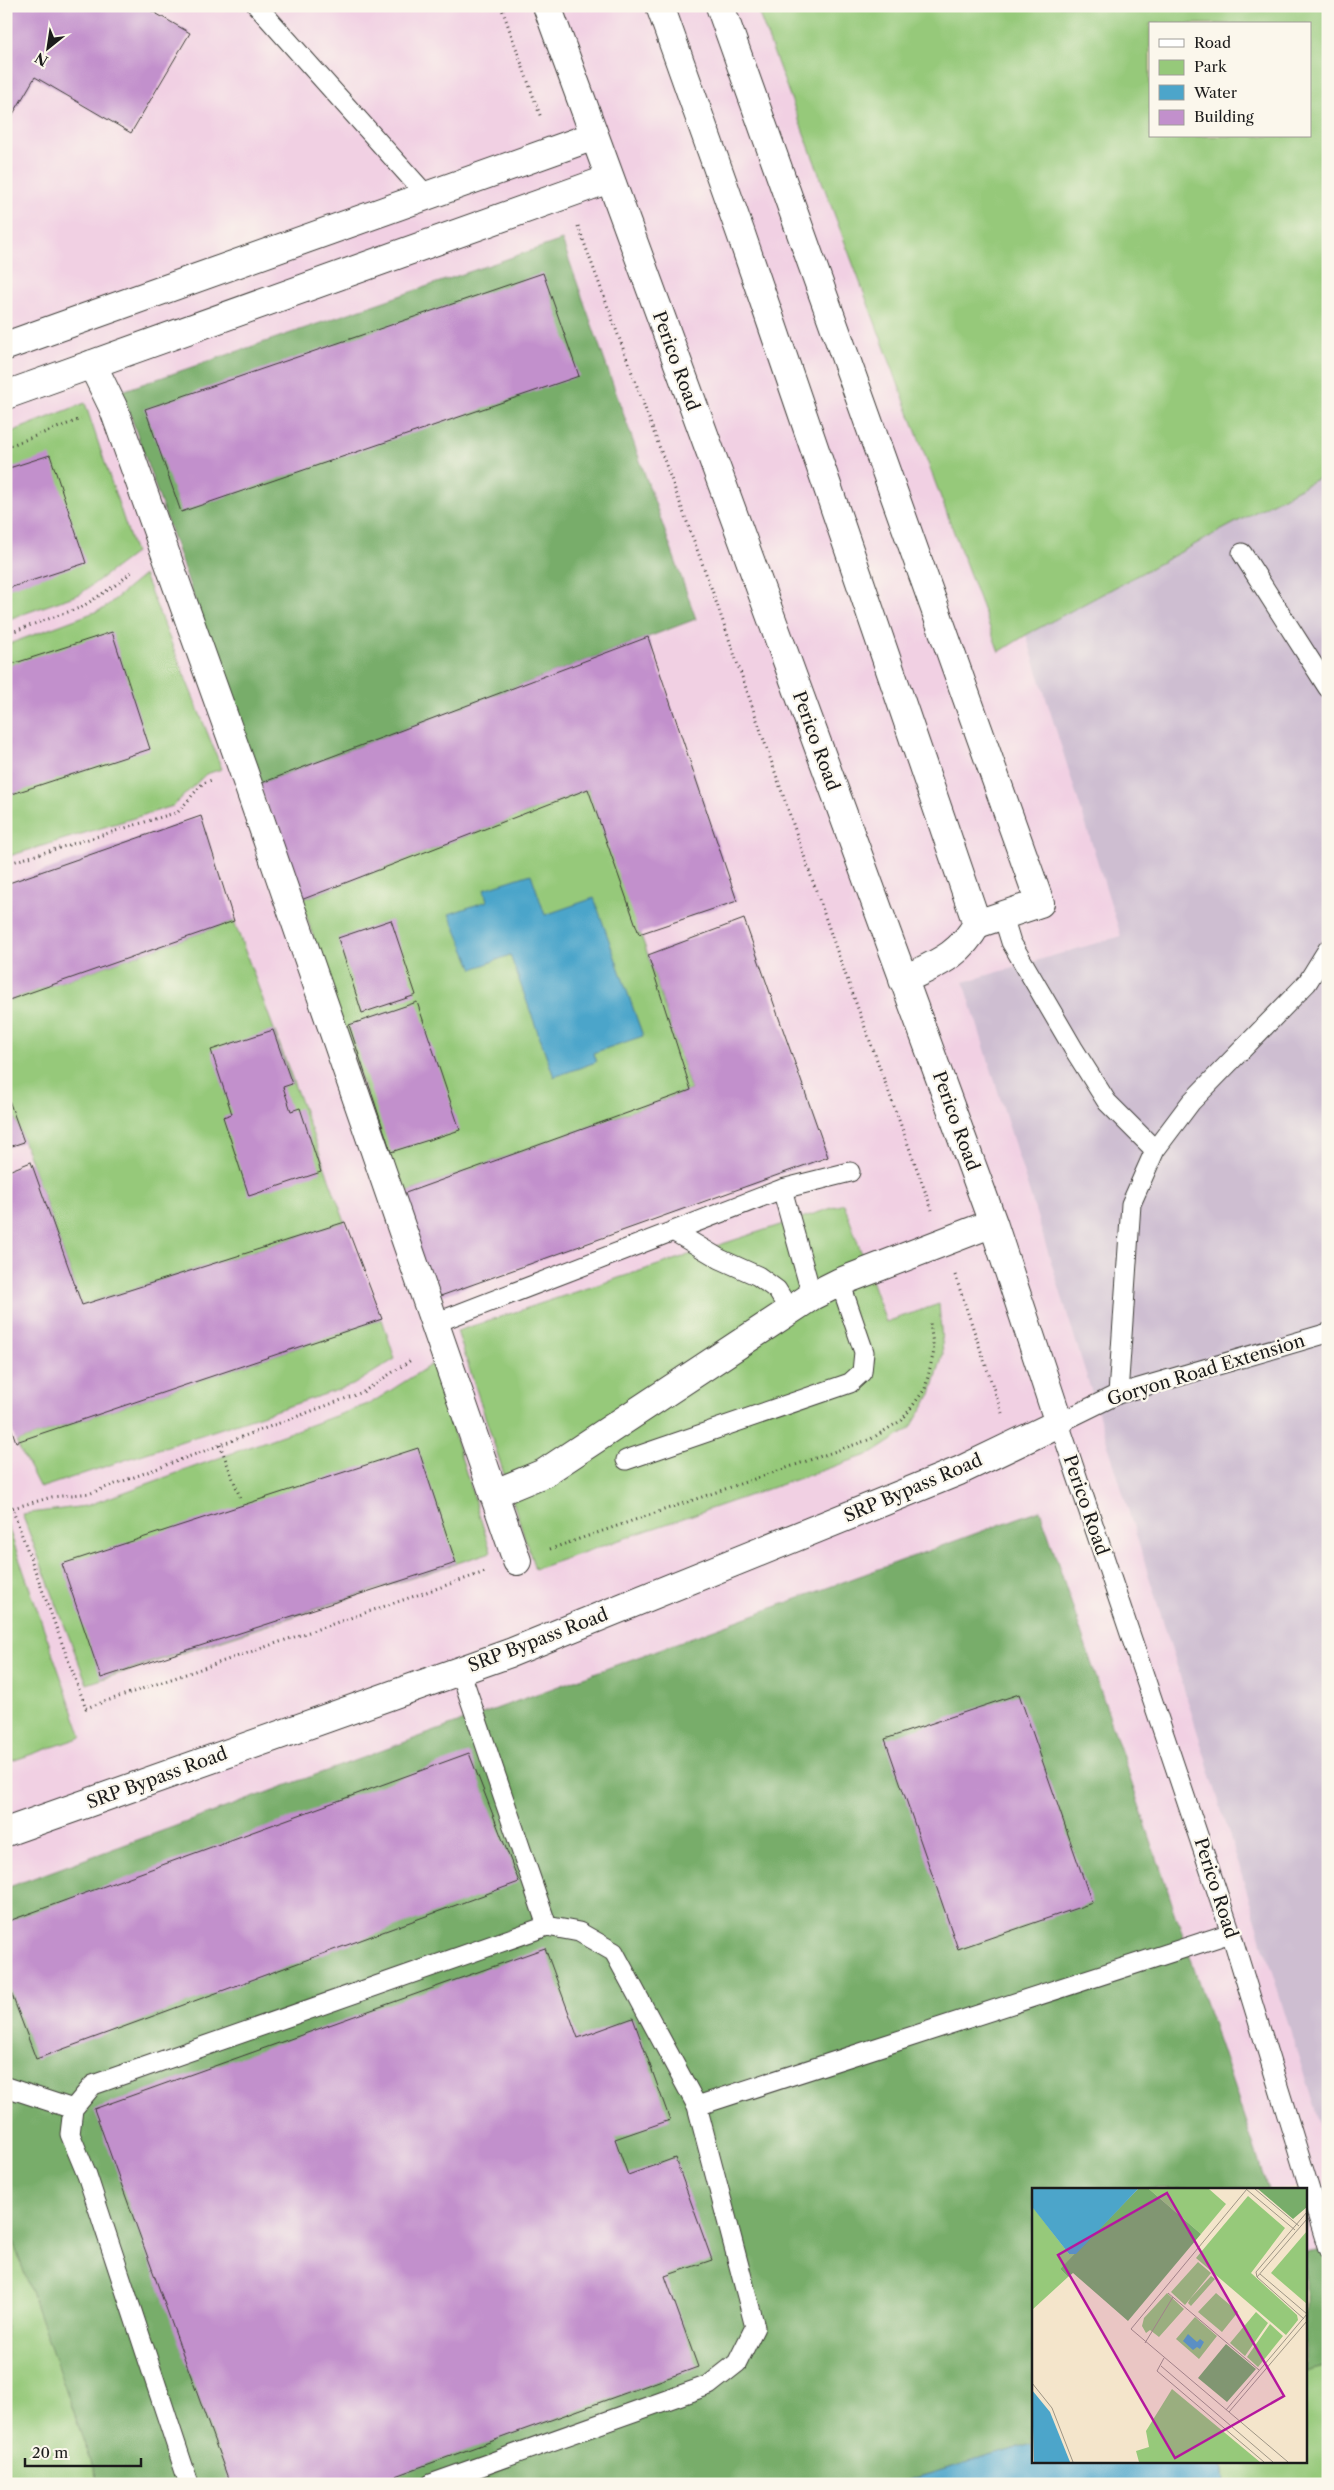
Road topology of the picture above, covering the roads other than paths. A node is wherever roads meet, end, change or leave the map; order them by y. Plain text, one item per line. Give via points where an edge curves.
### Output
1 (257, 6) edge
2 (547, 6) edge
3 (660, 6) edge
4 (720, 6) edge
5 (594, 136) junction
6 (609, 179) junction
7 (427, 196) junction
8 (6, 346) edge
9 (92, 364) junction
10 (6, 395) edge
11 (1242, 553) dead end
12 (1328, 688) edge
13 (990, 920) junction
14 (1328, 949) edge
15 (904, 980) junction
16 (1156, 1150) junction
17 (850, 1172) dead end
18 (782, 1189) junction
19 (993, 1223) junction
20 (673, 1231) junction
21 (840, 1282) junction
22 (801, 1304) junction
23 (438, 1331) junction
24 (1328, 1333) edge
25 (1118, 1394) junction
26 (1059, 1423) junction
27 (626, 1460) dead end
28 (493, 1494) junction
29 (517, 1560) road end
30 (460, 1670) junction
31 (6, 1832) edge
32 (548, 1926) junction
33 (1231, 1933) junction
34 (6, 2087) edge
35 (697, 2106) junction
36 (73, 2109) junction
37 (1328, 2249) edge
38 (189, 2484) edge
39 (431, 2484) edge

1 - 7 lane
2 - 5 street, Perico Road
3 - 13 street
4 - 13 street via 1040,903
5 - 6 street, Perico Road
5 - 7 street
6 - 9 street
6 - 15 street, Perico Road
7 - 8 street
9 - 10 street
9 - 23 street via 113,407 243,770
11 - 12 lane
13 - 15 street via 953,954
13 - 16 lane via 1011,942 1108,1102
14 - 16 lane via 1307,983 1191,1102
15 - 19 street, Perico Road
16 - 25 lane via 1131,1204
17 - 18 lane
18 - 20 lane
18 - 22 lane
19 - 21 street
19 - 26 street, Perico Road
20 - 22 lane via 720,1259 758,1276
20 - 23 lane
21 - 22 street
21 - 27 lane via 864,1352 862,1372 850,1383
22 - 28 street via 544,1473
23 - 28 street
24 - 25 lane, Goryon Road Extension
25 - 26 lane, Goryon Road Extension
26 - 30 street, SRP Bypass Road via 959,1471 510,1653
26 - 33 lane, Perico Road
28 - 29 street
30 - 31 street, SRP Bypass Road
30 - 32 lane
32 - 35 lane via 579,1932 614,1952
32 - 36 lane via 93,2086
33 - 35 lane
33 - 37 lane, Perico Road
34 - 36 lane
35 - 39 lane via 755,2327 737,2363 709,2385
36 - 38 lane via 70,2134

